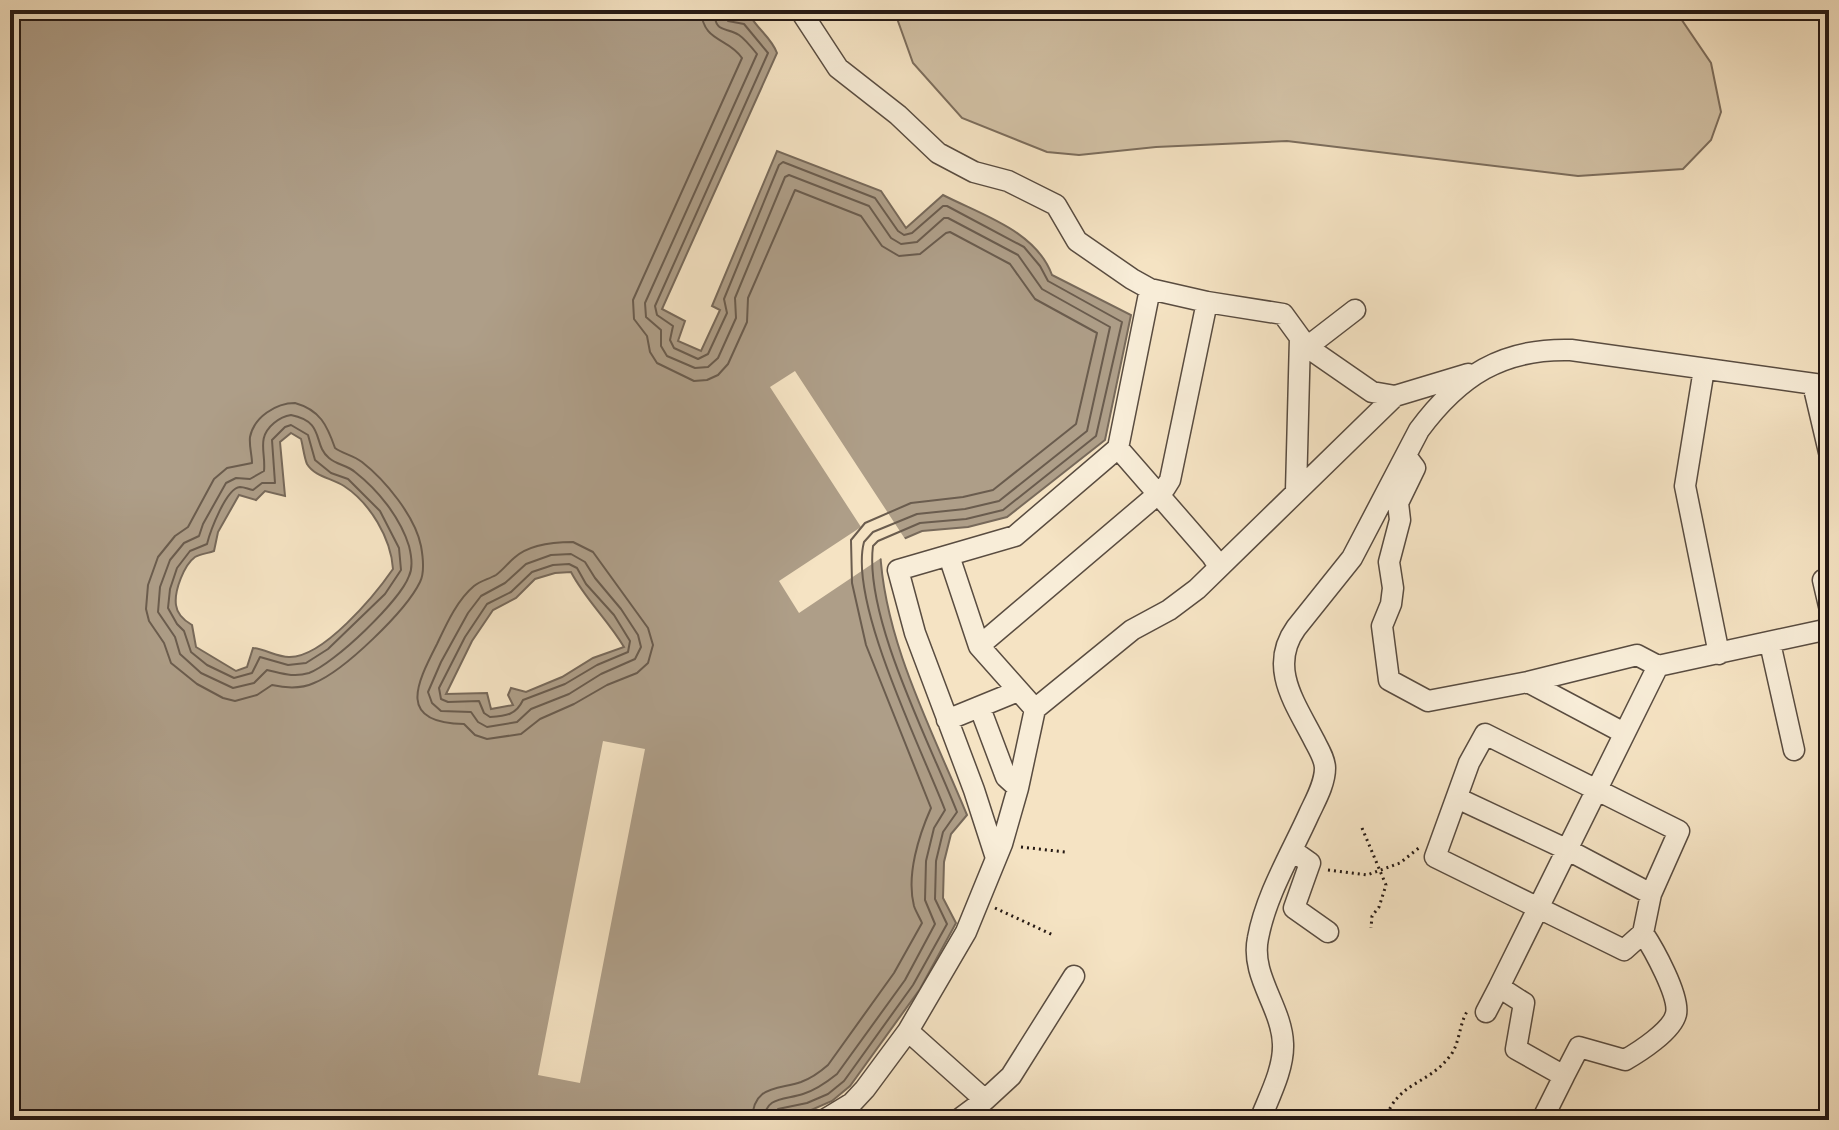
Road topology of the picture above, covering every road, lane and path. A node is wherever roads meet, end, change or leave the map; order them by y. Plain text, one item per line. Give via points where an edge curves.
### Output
1 (800, 10) edge
2 (1150, 289) junction
3 (1207, 302) junction
4 (1355, 310) dead end
5 (1304, 343) junction
6 (1704, 369) junction
7 (1476, 372) junction
8 (1821, 385) edge
9 (1395, 396) junction
10 (1118, 448) junction
11 (1829, 452) edge
12 (1406, 456) junction
13 (1296, 491) junction
14 (1159, 496) junction
15 (949, 556) junction
16 (1219, 567) junction
17 (1823, 580) dead end
18 (1829, 606) edge
19 (1829, 629) edge
20 (1770, 643) junction
21 (979, 646) junction
22 (1719, 654) junction
23 (1658, 666) junction
24 (1528, 682) junction
25 (1018, 691) junction
26 (980, 708) junction
27 (1035, 709) junction
28 (947, 720) junction
29 (1624, 733) junction
30 (1794, 750) dead end
31 (1018, 788) junction
32 (1597, 791) junction
33 (1457, 798) junction
34 (1362, 828) dead end
35 (1445, 831) junction
36 (1568, 850) junction
37 (999, 851) junction
38 (1293, 851) junction
39 (1065, 852) dead end
40 (1309, 867) junction
41 (1380, 870) junction
42 (1651, 894) junction
43 (980, 901) junction
44 (1539, 908) junction
45 (1371, 928) dead end
46 (1328, 932) dead end
47 (1643, 933) junction
48 (1053, 935) dead end
49 (1074, 976) dead end
50 (1499, 987) junction
51 (1486, 1012) joint
52 (908, 1031) junction
53 (1564, 1076) junction
54 (985, 1100) junction
55 (824, 1120) edge
56 (958, 1120) edge
57 (1260, 1120) edge
58 (1385, 1120) edge
59 (1542, 1120) edge

1 - 2 street via 838,68 938,153 1056,205 1077,241
2 - 3 street
2 - 10 street
3 - 5 street via 1283,314
3 - 14 street via 1170,480
4 - 5 street
5 - 9 street via 1372,392
5 - 13 street
6 - 7 street via 1562,350 1522,354
6 - 8 street
6 - 22 street via 1685,486
7 - 9 street
7 - 12 street via 1433,412
8 - 11 street
9 - 13 street
10 - 14 street
10 - 15 street via 1015,536
12 - 24 street via 1415,468 1398,503 1400,520 1389,562 1391,604 1382,626 1389,680 1428,701
12 - 38 street via 1352,558 1283,652 1285,682 1325,768
13 - 16 street
14 - 16 street
14 - 21 street
15 - 21 street
15 - 28 street via 898,570
16 - 27 street
17 - 18 street
19 - 20 street
20 - 22 street
20 - 30 street
21 - 25 street
22 - 23 street
23 - 24 street via 1637,655
23 - 29 street
24 - 29 street
25 - 26 street
25 - 27 street
26 - 28 street
26 - 31 street via 1006,777
27 - 31 street
28 - 37 street
29 - 32 street
31 - 37 street
32 - 33 street via 1485,734
32 - 36 street
32 - 42 street via 1679,831
33 - 35 street
33 - 36 street
34 - 41 path
35 - 41 path via 1431,833 1400,863
35 - 44 street via 1435,857
36 - 42 street
36 - 44 street
37 - 39 path
37 - 43 street
38 - 40 street
38 - 57 street via 1257,942 1261,976 1283,1045
40 - 41 path via 1367,875
40 - 46 street via 1294,908
41 - 45 path via 1386,885
42 - 47 street
43 - 48 path
43 - 52 street
44 - 47 street via 1624,950
44 - 50 street
47 - 53 street via 1675,1002 1671,1025 1625,1060 1579,1047
49 - 54 street via 1011,1076
50 - 51 street
50 - 53 street via 1524,1003 1516,1049
51 - 58 path via 1466,1012 1451,1055 1417,1085 1402,1091
52 - 54 street
52 - 55 street via 852,1103
53 - 59 street
54 - 56 street

